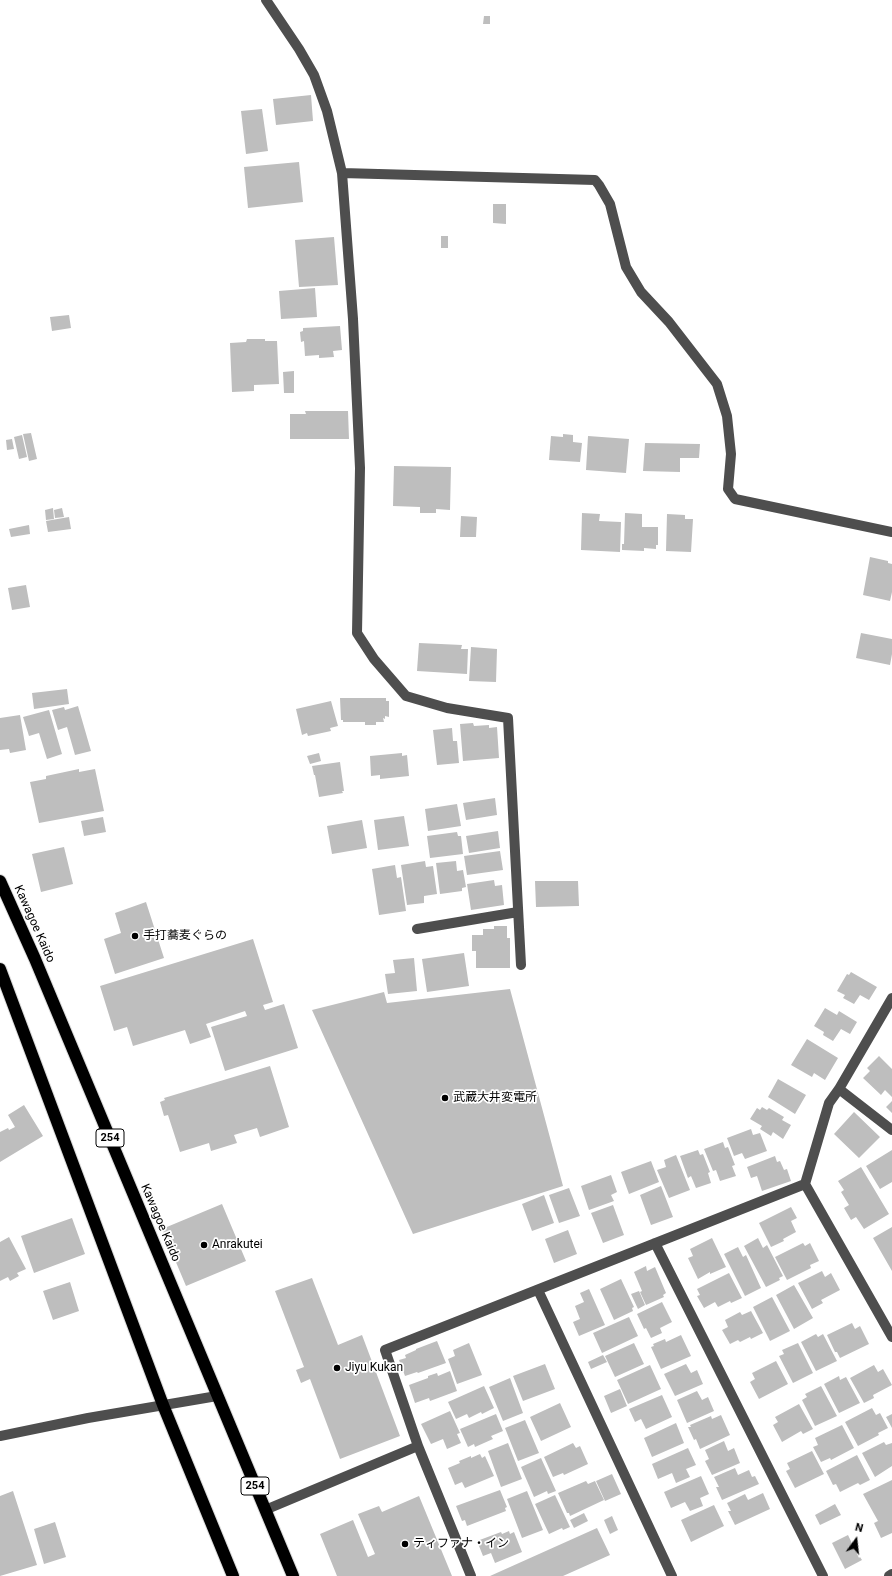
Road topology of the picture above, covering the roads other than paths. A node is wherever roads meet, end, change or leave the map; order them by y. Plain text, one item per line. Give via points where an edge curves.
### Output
1 (266, 0) edge
2 (342, 173) junction
3 (892, 532) edge
4 (0, 881) edge
5 (518, 912) junction
6 (417, 930) dead end
7 (521, 965) dead end
8 (0, 969) edge
9 (892, 998) edge
10 (839, 1089) junction
11 (892, 1130) edge
12 (805, 1184) junction
13 (655, 1243) junction
14 (538, 1290) junction
15 (892, 1337) edge
16 (217, 1396) junction
17 (162, 1405) junction
18 (0, 1436) edge
19 (418, 1446) junction
20 (266, 1510) junction
21 (892, 1574) edge
22 (233, 1576) edge
23 (293, 1576) edge
24 (471, 1576) edge
25 (672, 1576) edge
26 (823, 1576) edge
27 (889, 1576) edge

1 - 2 street via 314,75 327,111
2 - 3 street via 595,180 610,204 626,267 641,292 669,322 717,384 727,416 731,454 728,489 735,499
2 - 5 street via 353,318 360,468 357,632 374,659 406,696 447,708 508,718
4 - 16 highway, Kawagoe Kaido / 254
5 - 6 street
5 - 7 street
8 - 17 highway
9 - 10 street
10 - 11 street
10 - 12 street via 829,1103
12 - 13 street
12 - 15 street
13 - 14 street
13 - 26 street
14 - 19 street via 385,1350
14 - 25 street
16 - 17 street
16 - 20 highway, Kawagoe Kaido / 254
17 - 18 street
17 - 22 highway
19 - 20 street
19 - 24 street
20 - 23 highway, Kawagoe Kaido / 254
21 - 27 street

